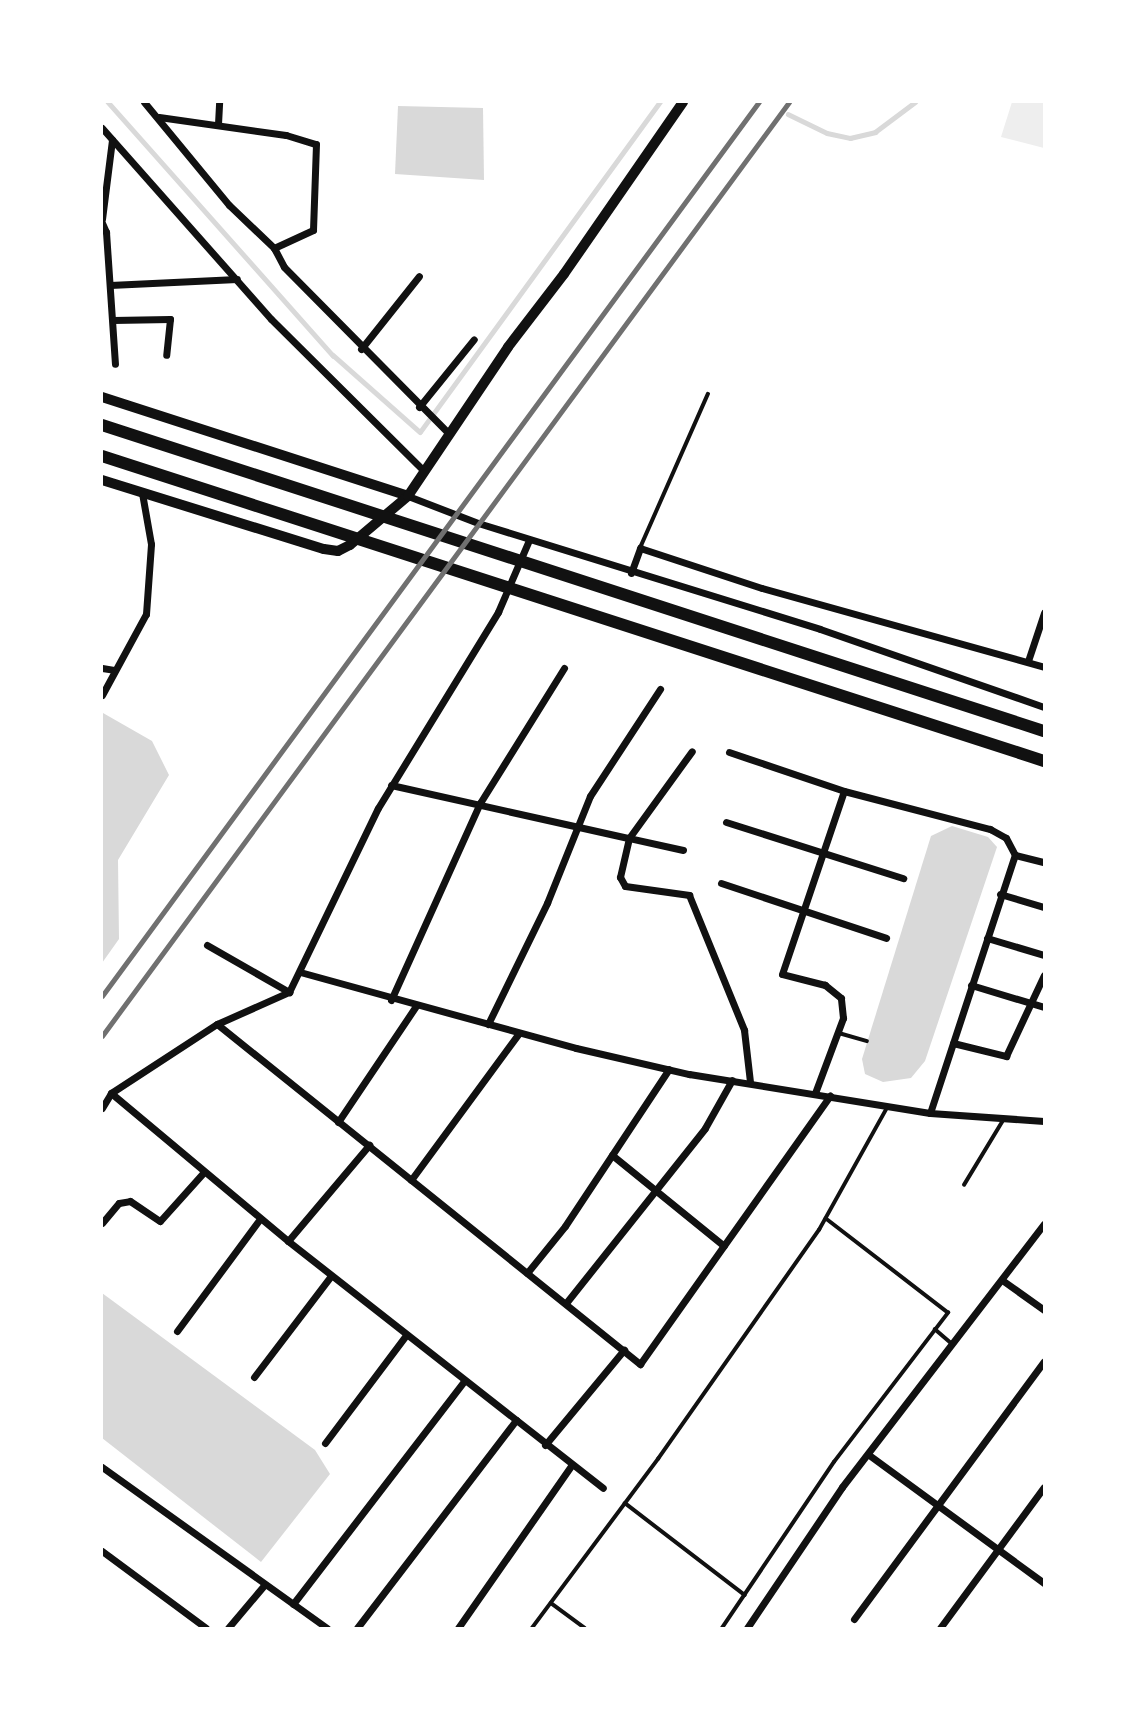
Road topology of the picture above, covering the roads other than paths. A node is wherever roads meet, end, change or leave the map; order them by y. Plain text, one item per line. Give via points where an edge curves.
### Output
1 (144, 102) edge
2 (219, 102) edge
3 (683, 102) edge
4 (159, 117) junction
5 (218, 124) junction
6 (102, 128) edge
7 (112, 139) junction
8 (102, 221) edge
9 (274, 248) junction
10 (419, 276) dead end
11 (237, 279) junction
12 (110, 285) junction
13 (113, 320) junction
14 (474, 340) dead end
15 (362, 349) junction
16 (166, 355) dead end
17 (115, 364) dead end
18 (708, 394) dead end
19 (102, 397) edge
20 (422, 410) junction
21 (102, 425) edge
22 (449, 434) junction
23 (102, 456) edge
24 (424, 471) junction
25 (102, 480) edge
26 (142, 493) junction
27 (408, 496) junction
28 (528, 540) junction
29 (640, 548) junction
30 (631, 573) junction
31 (1045, 613) edge
32 (1028, 662) junction
33 (564, 667) dead end
34 (1045, 667) edge
35 (102, 668) edge
36 (114, 670) junction
37 (660, 689) dead end
38 (102, 695) edge
39 (1045, 708) edge
40 (1045, 731) edge
41 (692, 751) dead end
42 (729, 752) dead end
43 (1045, 761) edge
44 (391, 785) junction
45 (844, 791) junction
46 (480, 803) junction
47 (726, 822) dead end
48 (579, 825) junction
49 (629, 838) junction
50 (683, 850) dead end
51 (823, 851) junction
52 (1015, 855) junction
53 (1045, 862) edge
54 (903, 878) dead end
55 (721, 883) dead end
56 (1000, 894) junction
57 (1045, 907) edge
58 (803, 912) junction
59 (987, 938) junction
60 (886, 939) dead end
61 (207, 945) dead end
62 (1045, 955) edge
63 (300, 972) junction
64 (1045, 975) edge
65 (971, 985) junction
66 (289, 992) junction
67 (391, 1000) junction
68 (1032, 1003) junction
69 (416, 1006) junction
70 (1045, 1007) edge
71 (217, 1024) junction
72 (488, 1024) junction
73 (519, 1033) junction
74 (837, 1033) junction
75 (867, 1041) dead end
76 (953, 1043) junction
77 (669, 1069) junction
78 (732, 1080) junction
79 (750, 1082) junction
80 (111, 1093) junction
81 (816, 1093) junction
82 (831, 1096) junction
83 (887, 1107) junction
84 (102, 1108) edge
85 (930, 1113) junction
86 (1004, 1119) junction
87 (1045, 1121) edge
88 (338, 1122) junction
89 (369, 1145) junction
90 (612, 1155) junction
91 (204, 1172) junction
92 (411, 1180) junction
93 (964, 1185) dead end
94 (655, 1192) junction
95 (260, 1219) junction
96 (826, 1219) junction
97 (102, 1223) edge
98 (1045, 1224) edge
99 (288, 1241) junction
100 (724, 1246) junction
101 (527, 1273) junction
102 (331, 1276) junction
103 (1002, 1280) junction
104 (566, 1303) junction
105 (1045, 1310) edge
106 (935, 1329) junction
107 (177, 1331) dead end
108 (407, 1335) junction
109 (952, 1344) junction
110 (624, 1350) junction
111 (1045, 1361) edge
112 (254, 1377) dead end
113 (464, 1381) junction
114 (516, 1420) junction
115 (325, 1443) dead end
116 (545, 1445) junction
117 (869, 1455) junction
118 (571, 1466) junction
119 (102, 1467) edge
120 (1045, 1487) edge
121 (603, 1488) dead end
122 (625, 1503) junction
123 (937, 1504) junction
124 (998, 1546) junction
125 (102, 1551) edge
126 (1045, 1583) edge
127 (265, 1584) junction
128 (745, 1595) junction
129 (551, 1602) junction
130 (293, 1604) junction
131 (854, 1619) dead end
132 (944, 1627) edge
133 (206, 1629) edge
134 (228, 1629) edge
135 (327, 1629) edge
136 (357, 1629) edge
137 (458, 1629) edge
138 (531, 1629) edge
139 (585, 1629) edge
140 (722, 1629) edge
141 (747, 1629) edge

1 - 4 street
2 - 5 street
3 - 22 street
4 - 5 street
4 - 9 street via 229,205
5 - 9 street via 316,144 313,230
6 - 7 street
7 - 8 street
7 - 11 street
8 - 12 street
9 - 15 street via 284,267
10 - 15 street
11 - 12 street
11 - 24 street via 306,356
12 - 13 street
13 - 16 street via 170,319
13 - 17 street
14 - 20 street
15 - 20 street
18 - 29 lane
19 - 27 street
20 - 22 street
21 - 40 main road
22 - 24 street
23 - 43 main road
24 - 27 street
25 - 26 street
26 - 27 street via 338,551
26 - 36 street via 151,582 146,614
27 - 28 street
28 - 30 street
28 - 44 street via 498,612
29 - 30 street
29 - 32 street via 762,588
30 - 39 street via 820,629
31 - 32 street
32 - 34 street
33 - 46 street
35 - 36 street
36 - 38 street
37 - 48 street via 590,796
41 - 49 street
42 - 45 street
44 - 46 street
44 - 63 street via 342,876
45 - 51 street
45 - 52 street via 1001,833
46 - 48 street
46 - 67 street
47 - 51 street
48 - 49 street
48 - 72 street
49 - 50 street
49 - 79 street via 621,877 625,886 689,895 744,1030
51 - 54 street
51 - 58 street
52 - 53 street
52 - 56 street
55 - 58 street
56 - 57 street
56 - 59 street
58 - 60 street
58 - 74 street via 782,974 837,991 843,1018
59 - 62 street
59 - 65 street
61 - 66 street
63 - 66 street
63 - 67 street
64 - 68 street
65 - 68 street
65 - 76 street
66 - 71 street
67 - 69 street
68 - 70 street
68 - 76 street via 1006,1056
69 - 72 street
69 - 88 street
71 - 80 street
71 - 88 street
72 - 73 street
73 - 77 street
73 - 92 street
74 - 75 lane
74 - 81 street
76 - 85 street
77 - 78 street
77 - 90 street
78 - 79 street
78 - 94 street via 705,1128
79 - 81 street
80 - 84 street
80 - 91 street
81 - 82 street
82 - 83 street
82 - 100 street
83 - 85 street
83 - 96 lane
85 - 86 street
86 - 87 street
86 - 93 lane
88 - 89 street
89 - 92 street
89 - 99 street
90 - 94 street
90 - 101 street
91 - 95 street
91 - 97 street via 160,1221 130,1201 119,1203
92 - 101 street
94 - 100 street
94 - 104 street
95 - 99 street
95 - 107 street
96 - 106 lane via 948,1313
96 - 122 lane
98 - 103 street
99 - 102 street
100 - 110 street via 640,1364
101 - 104 street
102 - 108 street
102 - 112 street
103 - 105 street
103 - 109 street
104 - 110 street
106 - 109 lane
106 - 128 lane via 834,1462
108 - 113 street
108 - 115 street
109 - 117 street
110 - 116 street
111 - 123 street
113 - 114 street
113 - 130 street
114 - 116 street
114 - 136 street
116 - 118 street
117 - 123 street
117 - 141 street
118 - 121 street
118 - 137 street
119 - 127 street
120 - 124 street
122 - 128 lane
122 - 129 lane
123 - 124 street
123 - 131 street
124 - 126 street
124 - 132 street
125 - 133 street
127 - 130 street
127 - 134 street
128 - 140 lane
129 - 138 lane
129 - 139 lane
130 - 135 street

